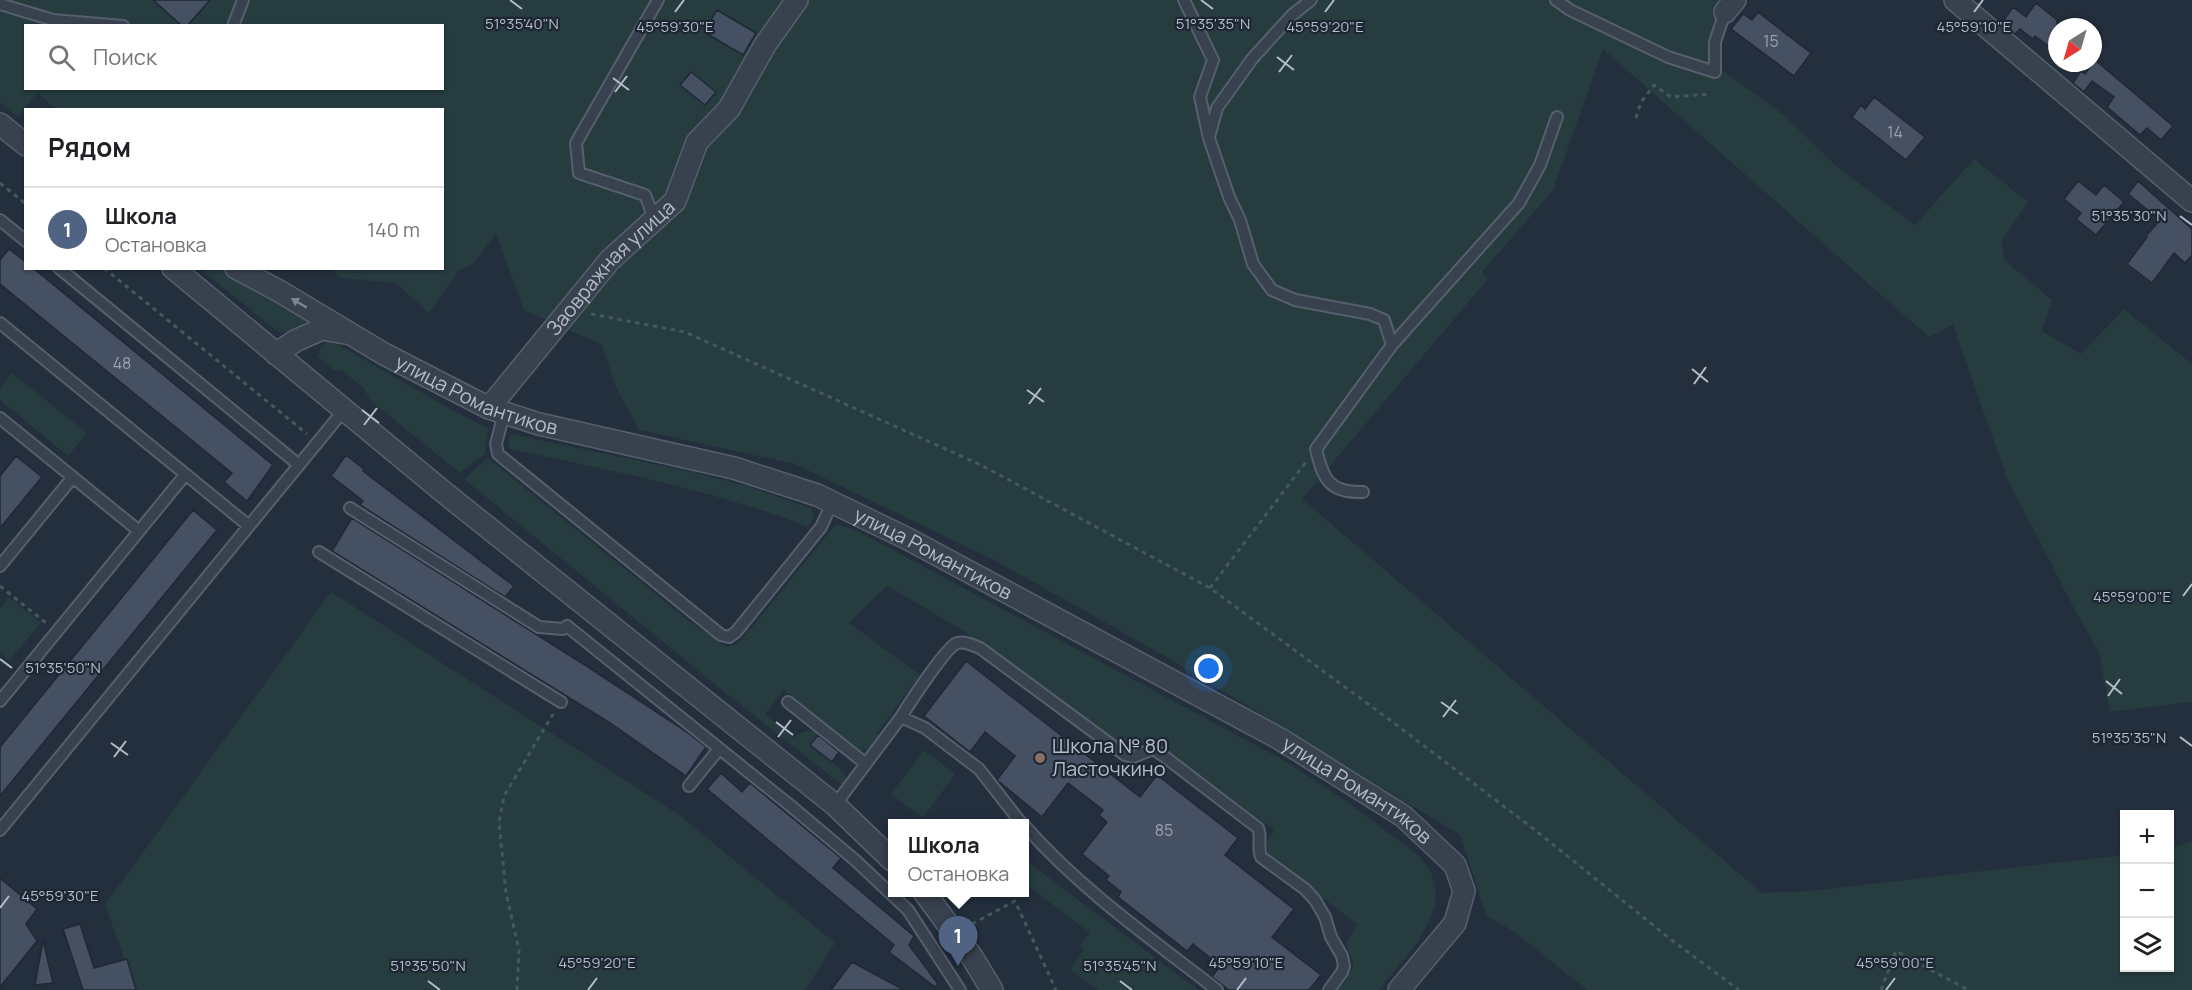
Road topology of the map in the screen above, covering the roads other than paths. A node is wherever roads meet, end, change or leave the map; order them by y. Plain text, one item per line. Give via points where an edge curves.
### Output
1 (243, 0) edge
2 (658, 0) edge
3 (797, 0) edge
4 (1184, 0) edge
5 (1311, 0) edge
6 (1556, 0) edge
7 (1955, 0) edge
8 (0, 4) edge
9 (1730, 6) edge
10 (99, 24) edge
11 (234, 24) edge
12 (1557, 117) dead end
13 (0, 124) edge
14 (1209, 138) junction
15 (24, 143) edge
16 (2192, 201) edge
17 (0, 220) edge
18 (655, 220) junction
19 (24, 239) edge
20 (61, 270) edge
21 (175, 270) edge
22 (240, 270) edge
23 (0, 323) edge
24 (348, 333) junction
25 (1392, 345) junction
26 (276, 354) junction
27 (344, 410) junction
28 (496, 410) junction
29 (1, 422) edge
30 (299, 465) junction
31 (185, 474) junction
32 (73, 477) junction
33 (1363, 492) dead end
34 (832, 503) junction
35 (350, 508) dead end
36 (249, 526) junction
37 (139, 531) junction
38 (319, 552) dead end
39 (0, 566) edge
40 (0, 701) edge
41 (561, 702) road end
42 (788, 702) dead end
43 (901, 717) junction
44 (718, 749) junction
45 (866, 764) junction
46 (689, 786) dead end
47 (836, 805) junction
48 (1019, 819) edge
49 (0, 830) edge
50 (1029, 830) edge
51 (888, 856) edge
52 (888, 891) edge
53 (894, 897) edge
54 (928, 897) edge
55 (960, 990) edge
56 (992, 990) edge
57 (1217, 990) edge
58 (1329, 990) edge
59 (1400, 990) edge

1 - 11 lane
2 - 18 lane via 576,143 579,173 645,195
3 - 18 street, Заовражная улица via 765,45 729,109 697,142 675,201
4 - 14 lane via 1213,60 1200,97
5 - 14 lane via 1252,59 1217,108
6 - 9 lane via 1668,57 1715,72 1715,42
7 - 16 street
8 - 10 lane via 52,20
12 - 25 lane via 1540,165 1519,203
13 - 15 street
14 - 25 lane via 1253,264 1272,290 1295,300 1384,320
17 - 19 lane
18 - 28 street, Заовражная улица via 610,260 568,310
20 - 30 lane
21 - 26 street
24 -> 22 street, улица Романтиков
23 - 31 lane
24 - 26 street via 322,329
24 - 28 street, улица Романтиков
25 - 33 lane via 1316,449 1328,483 1346,492
26 - 27 street
27 - 30 lane
27 - 47 street
28 - 34 street, улица Романтиков via 539,424 734,468
28 - 34 lane via 498,454 721,635 736,632 821,527
29 - 32 lane
30 - 36 lane
31 - 36 lane
31 - 37 lane
32 - 37 lane
32 - 39 lane
34 - 59 street, улица Романтиков via 929,550 1280,739 1403,816 1455,865 1464,891 1455,923
35 - 44 lane via 539,627 567,626
36 - 49 lane
37 - 40 lane
38 - 41 lane
42 - 45 lane
43 - 45 lane
43 - 48 lane via 925,728 978,769
43 - 58 lane via 935,666 958,642 980,648 1125,755 1133,757 1153,749 1161,754 1258,828 1261,857 1315,900 1344,966
44 - 46 lane
44 - 52 lane via 810,822
45 - 47 lane
47 - 51 street
50 - 57 lane via 1100,898
53 - 55 lane via 908,910
54 - 56 street

